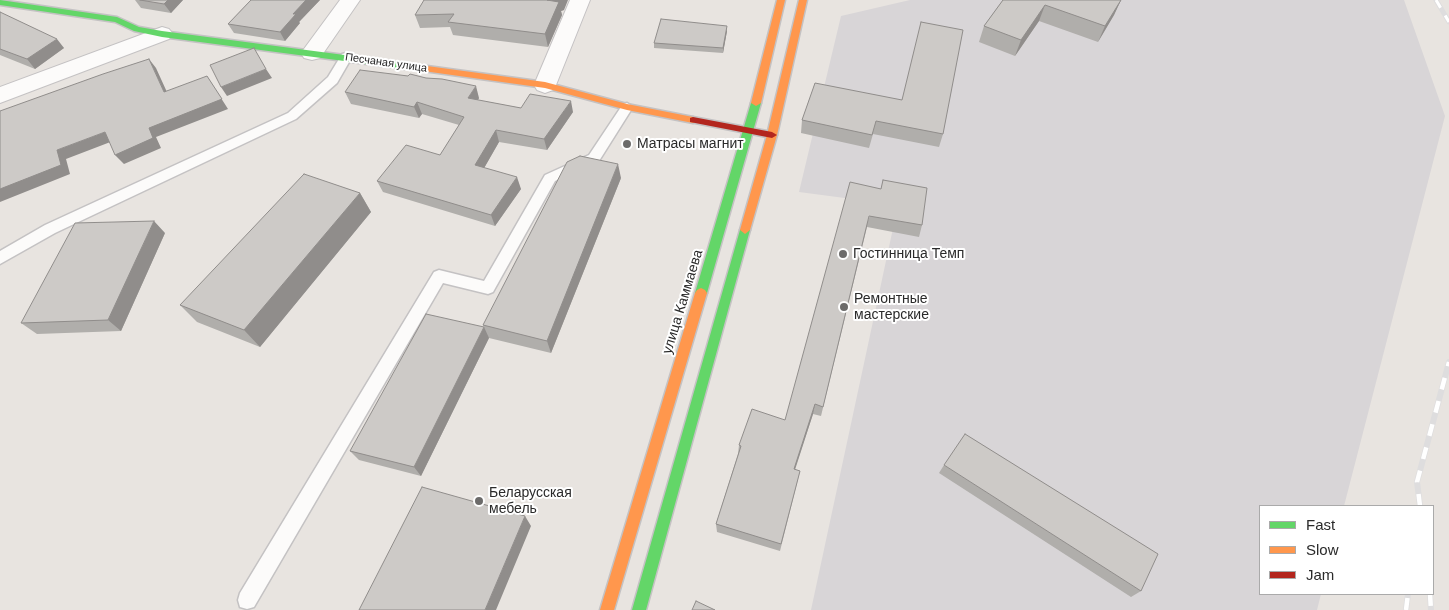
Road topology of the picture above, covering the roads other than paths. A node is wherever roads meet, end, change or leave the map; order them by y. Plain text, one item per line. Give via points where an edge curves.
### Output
1 (350, 0) edge
2 (580, 0) edge
3 (781, 0) edge
4 (803, 0) edge
5 (0, 2) edge
6 (162, 34) junction
7 (312, 53) junction
8 (346, 57) junction
9 (545, 85) junction
10 (0, 95) edge
11 (627, 107) junction
12 (749, 132) junction
13 (772, 135) junction
14 (0, 258) edge
15 (247, 600) dead end
16 (606, 610) edge
17 (639, 610) edge

1 - 7 street
2 - 9 street
3 - 12 main road, улица Каммаева
4 - 13 main road
5 - 6 main road, Песчаная улица via 117,20 136,29
6 - 7 main road, Песчаная улица
6 - 10 street
7 - 8 main road, Песчаная улица
8 - 9 main road, Песчаная улица
8 - 14 lane via 333,80 292,116 50,229
9 - 11 main road, Песчаная улица
11 - 12 main road, Песчаная улица
11 - 15 lane via 594,158 550,178 488,288 439,276
12 - 13 main road, Песчаная улица
12 - 16 main road, улица Каммаева
13 - 17 main road

